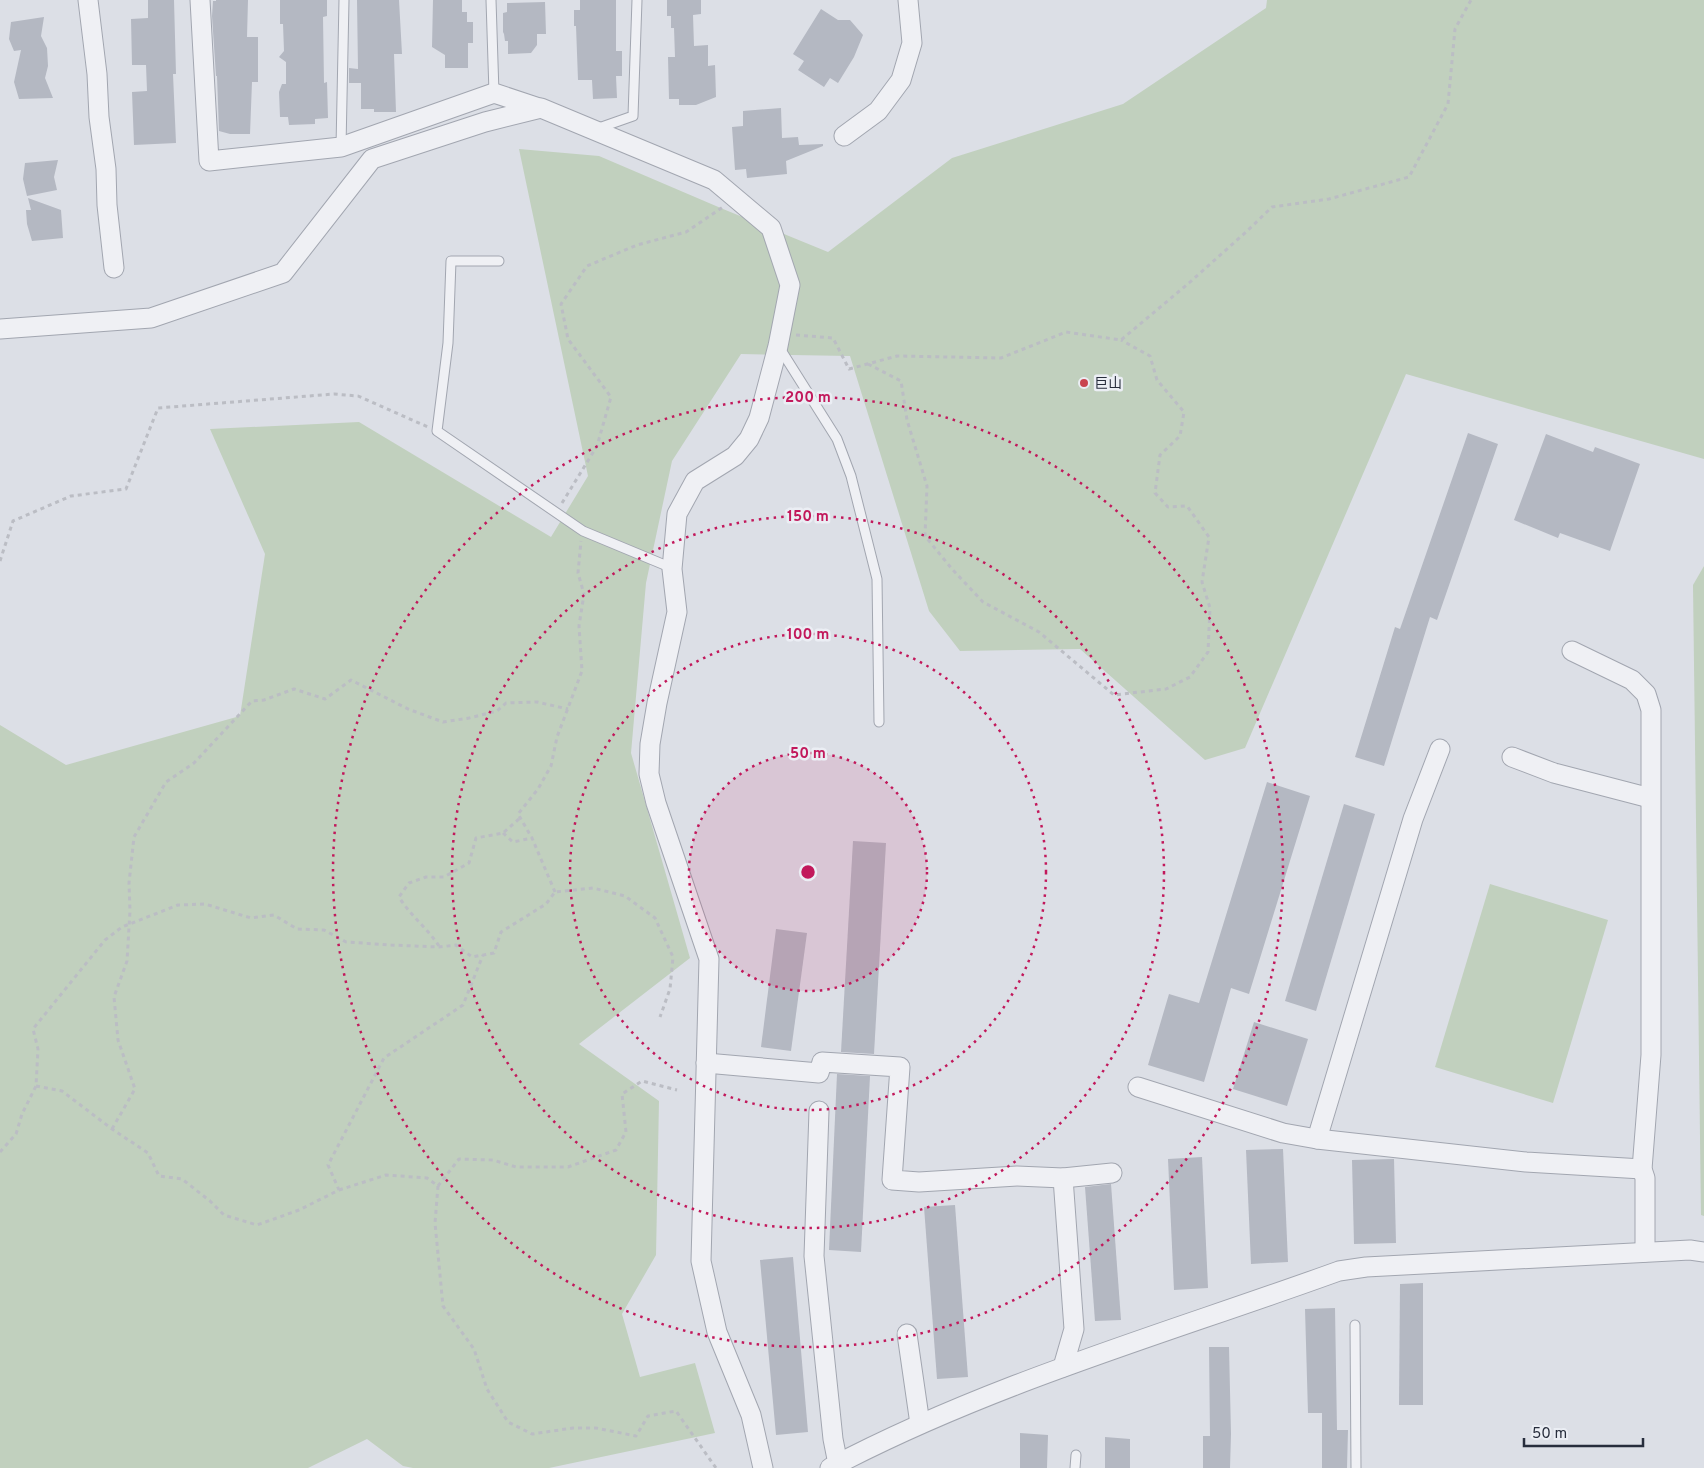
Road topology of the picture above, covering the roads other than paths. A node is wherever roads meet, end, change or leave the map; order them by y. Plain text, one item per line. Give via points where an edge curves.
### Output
1 (88, 0) edge
2 (200, 0) edge
3 (344, 0) edge
4 (492, 0) edge
5 (637, 0) edge
6 (908, 0) edge
7 (494, 93) junction
8 (541, 108) junction
9 (593, 130) junction
10 (844, 136) dead end
11 (341, 147) junction
12 (500, 262) dead end
13 (114, 268) dead end
14 (0, 329) edge
15 (779, 340) junction
16 (672, 568) junction
17 (1572, 651) dead end
18 (879, 722) dead end
19 (1440, 749) dead end
20 (1512, 757) dead end
21 (1650, 798) junction
22 (706, 1063) junction
23 (1138, 1086) dead end
24 (819, 1110) dead end
25 (1317, 1139) junction
26 (1642, 1169) junction
27 (1112, 1173) dead end
28 (1063, 1178) junction
29 (1645, 1252) junction
30 (1704, 1252) edge
31 (1355, 1325) dead end
32 (907, 1334) dead end
33 (1063, 1367) junction
34 (920, 1424) junction
35 (1076, 1455) dead end
36 (834, 1466) edge
37 (763, 1468) edge
38 (1075, 1468) edge
39 (1356, 1468) edge

1 - 13 street
2 - 11 street via 209,161
3 - 11 lane
4 - 7 lane
5 - 9 lane via 634,116
6 - 10 street via 912,43 901,80 878,111
7 - 8 street
7 - 11 street
8 - 9 street
8 - 14 street via 485,122 372,159 284,273 151,318
9 - 15 street via 714,180 771,228 790,285
12 - 16 lane via 451,262 448,343 437,431 582,531
15 - 16 street via 759,418 749,439 735,456 695,481 677,514
15 - 18 lane via 837,439 877,579
16 - 22 street via 678,612 657,703 649,774 709,959
17 - 21 street via 1632,680 1646,694 1652,710
19 - 25 street via 1413,819
20 - 21 street via 1554,773
21 - 26 street via 1652,1055
22 - 28 street via 819,1073 822,1062 900,1068 892,1180 919,1182 1017,1176
22 - 37 street via 702,1260 716,1332 750,1415
23 - 25 street via 1283,1134
24 - 36 street via 814,1256
25 - 26 street via 1526,1162
26 - 29 street via 1645,1178
27 - 28 street
28 - 33 street via 1074,1329
29 - 30 street
29 - 33 street via 1340,1271
31 - 39 lane
32 - 34 street
33 - 34 street
34 - 36 street
35 - 38 lane

